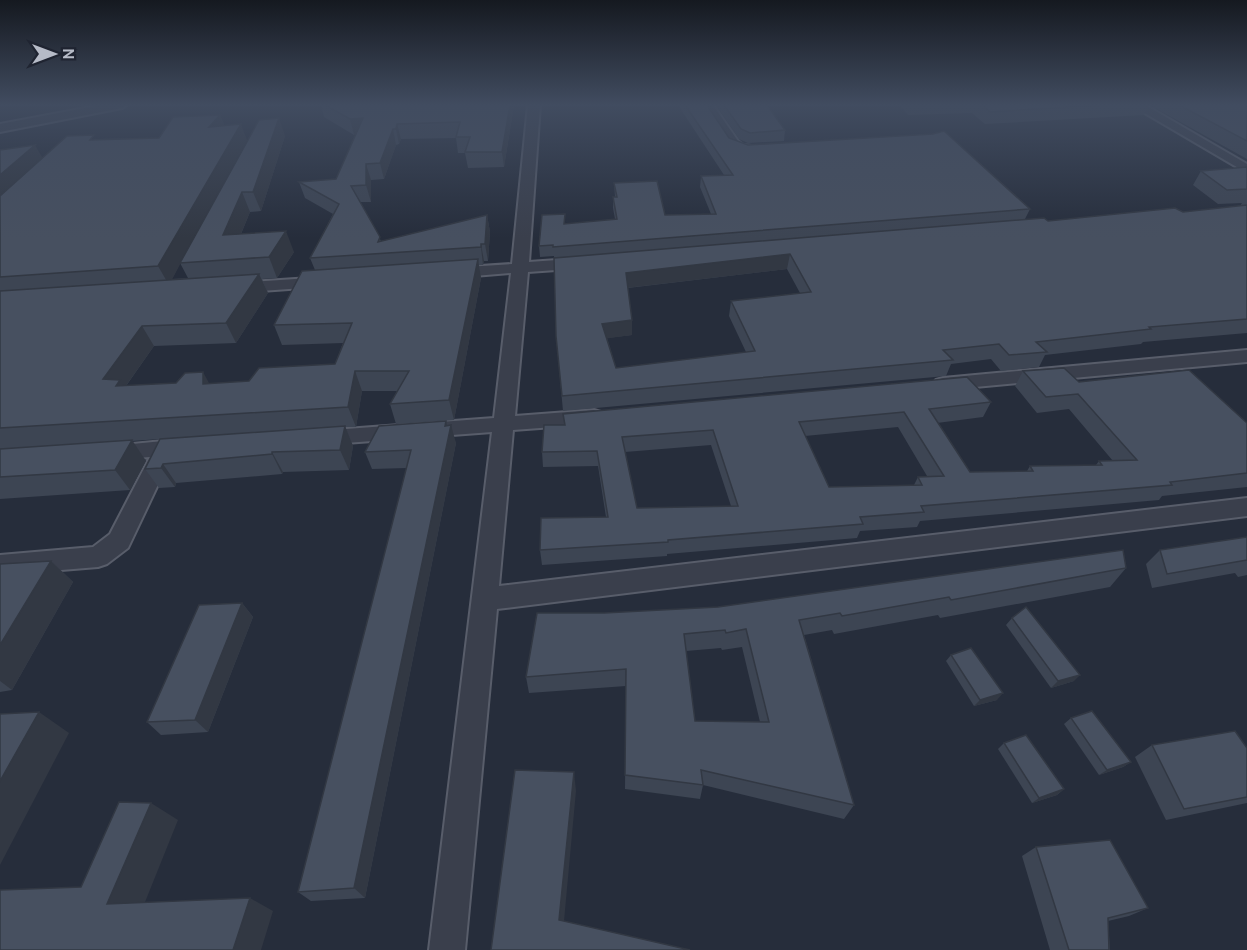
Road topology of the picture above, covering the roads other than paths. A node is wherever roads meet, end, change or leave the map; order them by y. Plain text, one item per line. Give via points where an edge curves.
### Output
1 (530, 149) edge
2 (1213, 149) edge
3 (1247, 169) edge
4 (604, 262) edge
5 (520, 269) junction
6 (437, 274) edge
7 (342, 281) edge
8 (224, 289) edge
9 (1247, 356) edge
10 (928, 386) edge
11 (610, 416) edge
12 (504, 426) junction
13 (305, 439) edge
14 (200, 446) edge
15 (165, 449) junction
16 (94, 453) edge
17 (1247, 507) edge
18 (0, 565) edge
19 (485, 599) junction
20 (447, 950) edge

1 - 5 street
2 - 3 street
4 - 5 street
5 - 6 street
5 - 12 street
7 - 8 street
9 - 10 street
11 - 12 street
12 - 13 street
12 - 19 street
14 - 15 street
15 - 16 street
15 - 18 street via 120,542 98,556
17 - 19 street
19 - 20 street

